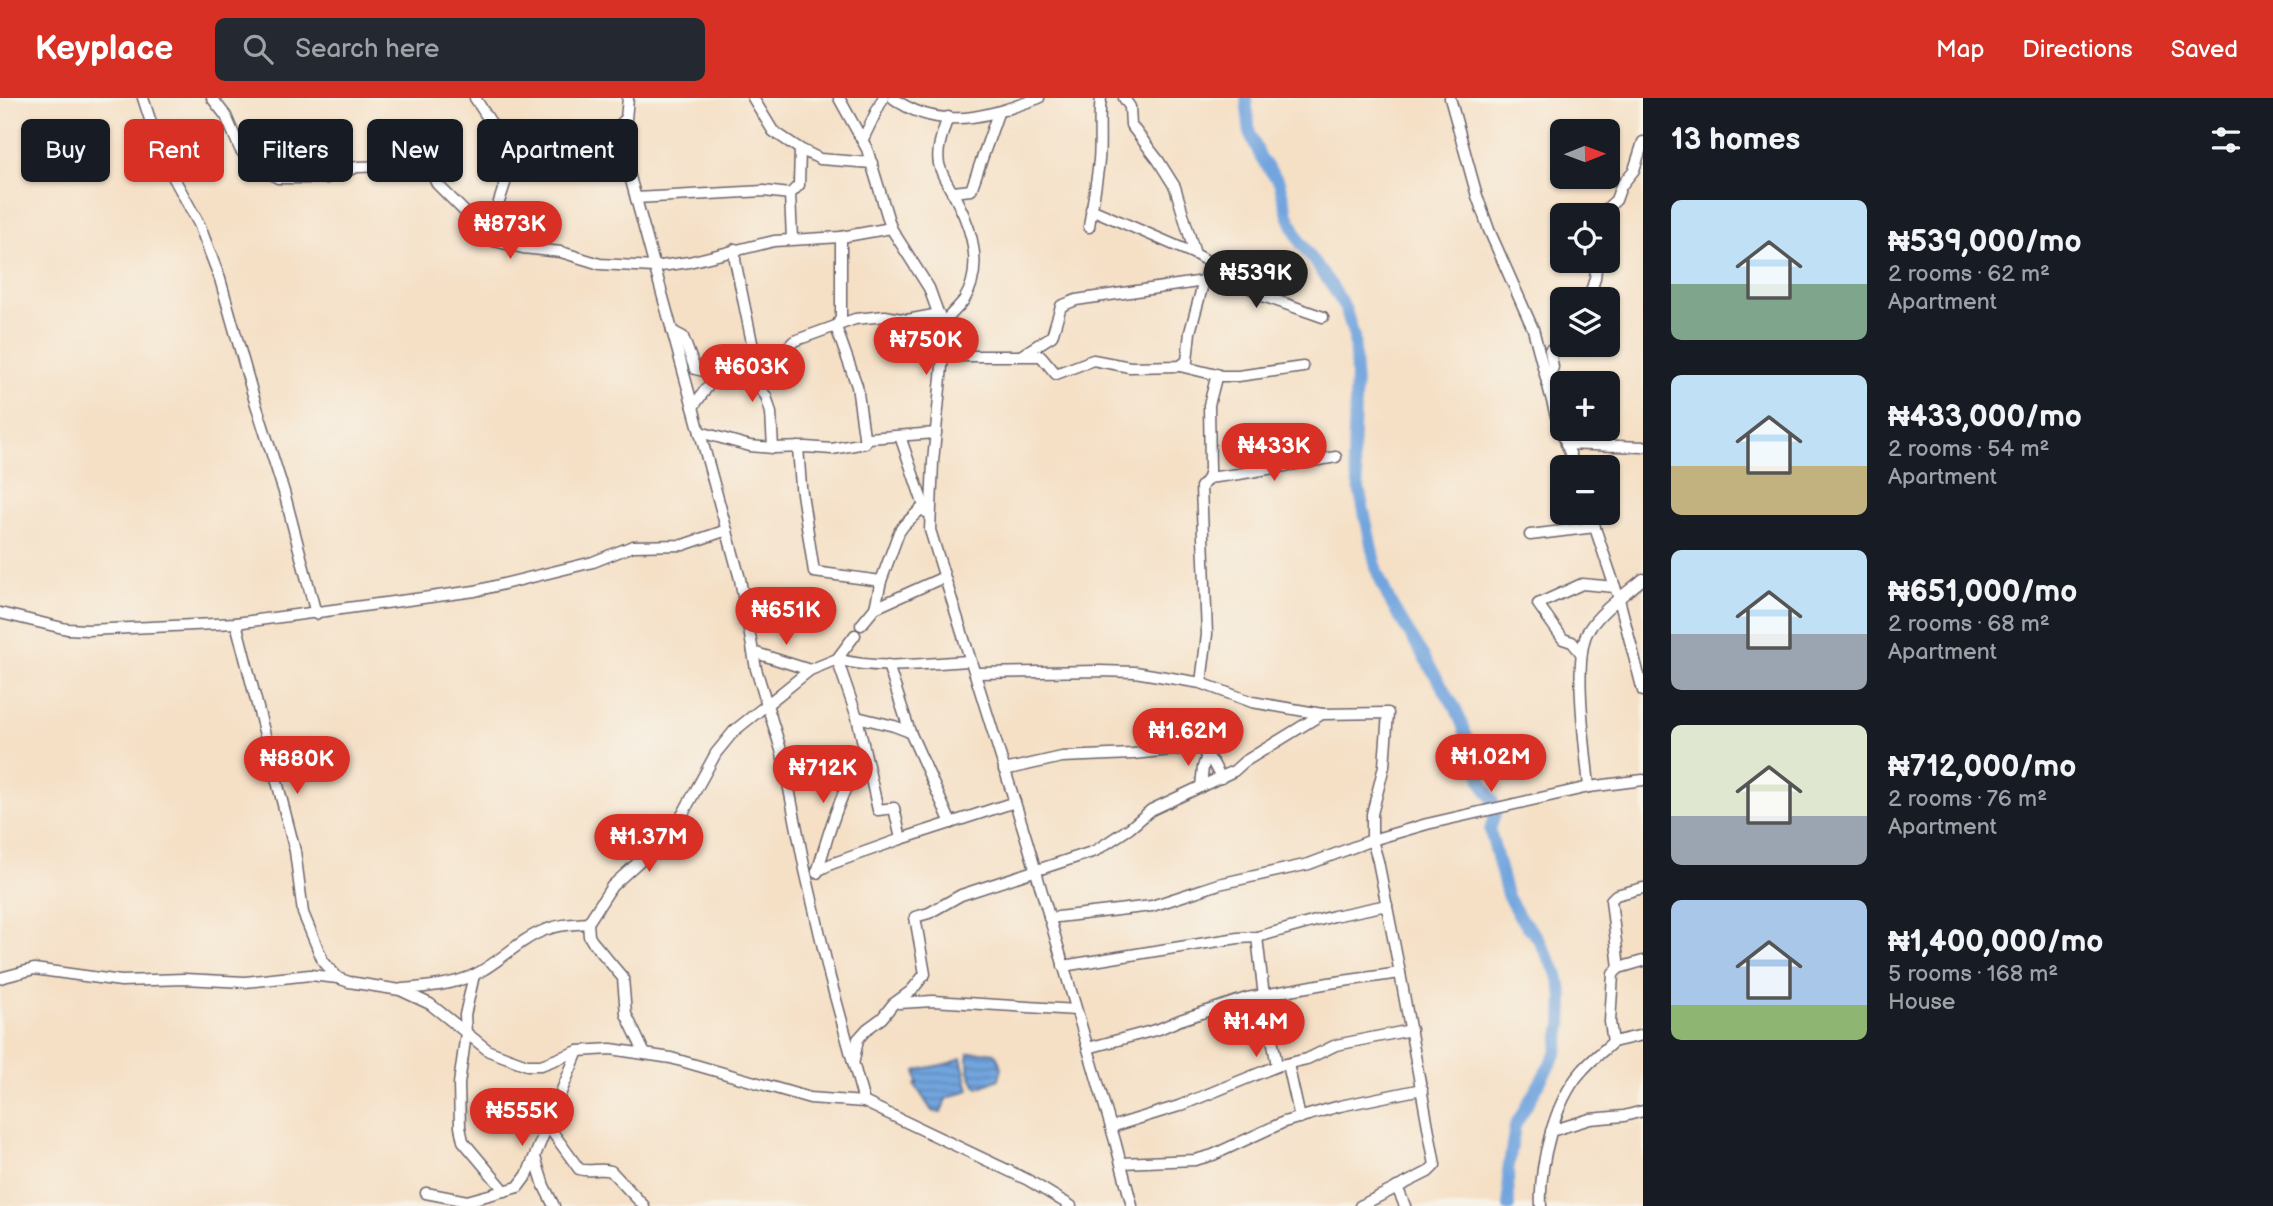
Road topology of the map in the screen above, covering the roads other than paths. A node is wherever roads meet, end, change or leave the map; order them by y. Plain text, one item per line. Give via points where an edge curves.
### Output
1 (143, 98) edge
2 (212, 98) edge
3 (475, 98) edge
4 (628, 98) edge
5 (753, 98) edge
6 (839, 98) edge
7 (883, 98) edge
8 (893, 98) edge
9 (1038, 98) edge
10 (1101, 98) edge
11 (1124, 98) edge
12 (1450, 98) edge
13 (998, 113) junction
14 (948, 117) junction
15 (863, 139) junction
16 (1643, 142) edge
17 (800, 149) junction
18 (872, 163) junction
19 (953, 192) junction
20 (790, 194) junction
21 (636, 198) junction
22 (1613, 203) edge
23 (1091, 209) junction
24 (1089, 227) dead end
25 (891, 228) junction
26 (841, 237) junction
27 (792, 239) junction
28 (494, 241) junction
29 (735, 249) junction
30 (1195, 254) junction
31 (1209, 262) junction
32 (654, 267) junction
33 (1204, 281) junction
34 (1323, 317) dead end
35 (940, 319) junction
36 (836, 327) junction
37 (672, 331) junction
38 (943, 356) junction
39 (1018, 356) junction
40 (753, 357) junction
41 (1551, 357) edge
42 (718, 365) junction
43 (1180, 366) junction
44 (1303, 368) dead end
45 (1217, 374) junction
46 (1547, 384) junction
47 (693, 407) junction
48 (700, 432) junction
49 (936, 433) junction
50 (900, 436) junction
51 (865, 443) junction
52 (1566, 444) junction
53 (798, 447) junction
54 (1643, 447) edge
55 (773, 448) junction
56 (1570, 455) edge
57 (1336, 457) dead end
58 (1208, 478) junction
59 (924, 506) junction
60 (929, 522) junction
61 (1595, 527) joint
62 (727, 530) junction
63 (1530, 535) dead end
64 (944, 577) junction
65 (1643, 579) edge
66 (881, 581) junction
67 (1615, 587) junction
68 (1619, 599) junction
69 (875, 608) junction
70 (0, 613) edge
71 (316, 614) junction
72 (236, 623) junction
73 (861, 625) dead end
74 (855, 635) dead end
75 (753, 652) junction
76 (1581, 653) junction
77 (837, 659) junction
78 (970, 661) junction
79 (888, 665) junction
80 (810, 670) junction
81 (975, 673) junction
82 (1201, 683) junction
83 (1643, 691) edge
84 (767, 704) junction
85 (1322, 714) junction
86 (857, 717) junction
87 (910, 732) junction
88 (865, 754) junction
89 (1207, 755) junction
90 (1004, 770) junction
91 (1221, 778) junction
92 (1643, 780) edge
93 (1201, 787) junction
94 (1589, 787) junction
95 (1014, 802) junction
96 (951, 823) junction
97 (901, 839) junction
98 (1372, 840) junction
99 (1035, 870) junction
100 (817, 871) junction
101 (1643, 888) edge
102 (810, 890) junction
103 (1387, 905) junction
104 (1049, 918) junction
105 (588, 923) junction
106 (1257, 937) junction
107 (1643, 961) edge
108 (1063, 966) junction
109 (1619, 968) junction
110 (1400, 973) junction
111 (474, 975) junction
112 (0, 978) edge
113 (338, 978) junction
114 (400, 990) junction
115 (1264, 997) junction
116 (893, 1004) junction
117 (1076, 1010) junction
118 (1411, 1030) junction
119 (466, 1032) junction
120 (1643, 1035) edge
121 (1613, 1042) junction
122 (1088, 1048) junction
123 (578, 1051) junction
124 (645, 1054) junction
125 (1283, 1065) junction
126 (854, 1068) junction
127 (1422, 1089) junction
128 (864, 1102) junction
129 (1643, 1111) edge
130 (1300, 1118) junction
131 (548, 1126) junction
132 (1111, 1127) junction
133 (1552, 1131) junction
134 (535, 1157) junction
135 (1121, 1163) junction
136 (1397, 1188) junction
137 (505, 1191) junction
138 (426, 1192) dead end
139 (492, 1195) junction
140 (1056, 1202) edge
141 (485, 1206) edge
142 (554, 1206) edge
143 (644, 1206) edge
144 (1072, 1206) edge
145 (1132, 1206) edge
146 (1360, 1206) edge
147 (1405, 1206) edge
148 (1541, 1206) edge

1 - 71 street via 170,171 199,224 220,279
2 - 28 street via 246,157 271,174 285,179 327,178 357,167 424,163 437,184
3 - 28 street via 500,137 508,160
4 - 21 street via 626,119 611,133 611,149 629,173
5 - 17 street via 773,131
6 - 15 street
7 - 15 street
8 - 14 street via 912,111
9 - 13 street
10 - 23 street via 1099,163
11 - 30 street via 1131,125 1175,187
12 - 46 street via 1476,196 1533,330
13 - 14 street
13 - 19 street via 971,190
14 - 19 street via 940,139 939,162
15 - 18 street
16 - 22 street via 1634,170
17 - 18 street via 820,159
17 - 20 street via 799,185
18 - 25 street
19 - 35 street via 967,219 975,273 964,300
20 - 21 street via 764,191
20 - 27 street
21 - 32 street
23 - 24 street
23 - 30 street
25 - 26 street
25 - 35 street via 929,288
26 - 27 street
26 - 36 street via 841,318
27 - 29 street
28 - 32 street via 600,264
29 - 32 street
29 - 40 street
30 - 31 street
31 - 33 street
31 - 34 street via 1262,296
32 - 37 street
33 - 39 street via 1061,306 1052,336
33 - 43 street via 1187,361
35 - 36 street via 871,317
35 - 38 street
36 - 40 street via 794,341 782,353
36 - 51 street via 857,386
37 - 42 street via 683,337 695,369 705,371
37 - 47 street
38 - 39 street
38 - 49 street
39 - 43 street via 1041,356 1056,374 1093,360 1130,367
40 - 42 street
40 - 55 street via 758,387 771,414
41 - 46 street
42 - 47 street
43 - 45 street
44 - 45 street
45 - 58 street via 1209,405
46 - 52 street
47 - 48 street
48 - 55 street
48 - 62 street
49 - 50 street
49 - 60 street
50 - 51 street via 868,438
50 - 59 street
51 - 53 street via 832,449
52 - 54 street
52 - 56 street
53 - 55 street
53 - 66 street via 814,572
57 - 58 street
58 - 82 street via 1201,487 1207,634
59 - 60 street
59 - 66 street via 899,532
60 - 64 street
61 - 63 street
61 - 67 street
62 - 71 street via 683,545 633,546 593,562 475,591
62 - 75 street
64 - 69 street
64 - 78 street
65 - 68 street
66 - 69 street
67 - 68 street
67 - 76 street via 1581,584 1538,604 1563,639
68 - 76 street via 1599,616
68 - 83 street
69 - 73 street
70 - 72 street via 88,631
71 - 72 street
72 - 113 street via 295,851 303,914 323,961
74 - 77 street
75 - 80 street
75 - 84 street
76 - 94 street
77 - 79 street
77 - 80 street
77 - 86 street
78 - 79 street
78 - 81 street
79 - 87 street
80 - 84 street
81 - 82 street via 1135,672
81 - 90 street
82 - 85 street via 1252,702
84 - 102 street via 782,753
84 - 105 street via 716,753 674,830 612,886
85 - 91 street
85 - 98 street via 1388,713
86 - 87 street
86 - 88 street
87 - 96 street
88 - 97 street via 878,810 894,808
88 - 100 street via 849,777
89 - 90 street via 1199,747 1062,757
89 - 91 street
89 - 93 street
90 - 95 street
91 - 93 street
92 - 94 street
93 - 99 street via 1151,810 1095,851
94 - 98 street
95 - 96 street
95 - 99 street
96 - 97 street
97 - 100 street
98 - 103 street
98 - 104 street via 1308,864 1219,884 1152,906
99 - 104 street
99 - 116 street via 961,895 915,917 925,974
100 - 102 street
101 - 109 street via 1611,900
102 - 126 street
103 - 106 street
103 - 110 street
104 - 108 street
105 - 111 street via 544,930
105 - 124 street via 592,941 623,978 626,1014
106 - 108 street
106 - 115 street
107 - 109 street
108 - 117 street
109 - 121 street via 1613,974 1611,991
110 - 115 street
110 - 118 street
111 - 114 street
111 - 119 street via 466,1005
112 - 113 street via 34,969 121,981
113 - 114 street
114 - 119 street via 430,1004
115 - 122 street via 1247,998
115 - 125 street
116 - 117 street via 933,1000
116 - 126 street via 858,1039
117 - 122 street
118 - 125 street via 1336,1045
118 - 127 street
119 - 123 street via 489,1051 527,1065 541,1066
119 - 137 street via 459,1084 463,1141
120 - 121 street
121 - 133 street via 1580,1072
122 - 132 street
123 - 124 street
123 - 131 street
124 - 128 street via 810,1098
125 - 130 street
125 - 132 street
126 - 128 street
127 - 130 street
127 - 136 street via 1435,1165
128 - 140 street via 1028,1180
129 - 133 street via 1590,1118
130 - 135 street via 1195,1160
131 - 134 street
131 - 143 street via 579,1169 611,1171
132 - 135 street
133 - 148 street
134 - 137 street via 518,1187
134 - 142 street
135 - 145 street
136 - 146 street
136 - 147 street
137 - 139 street
138 - 139 street via 467,1201
139 - 141 street
140 - 144 street

